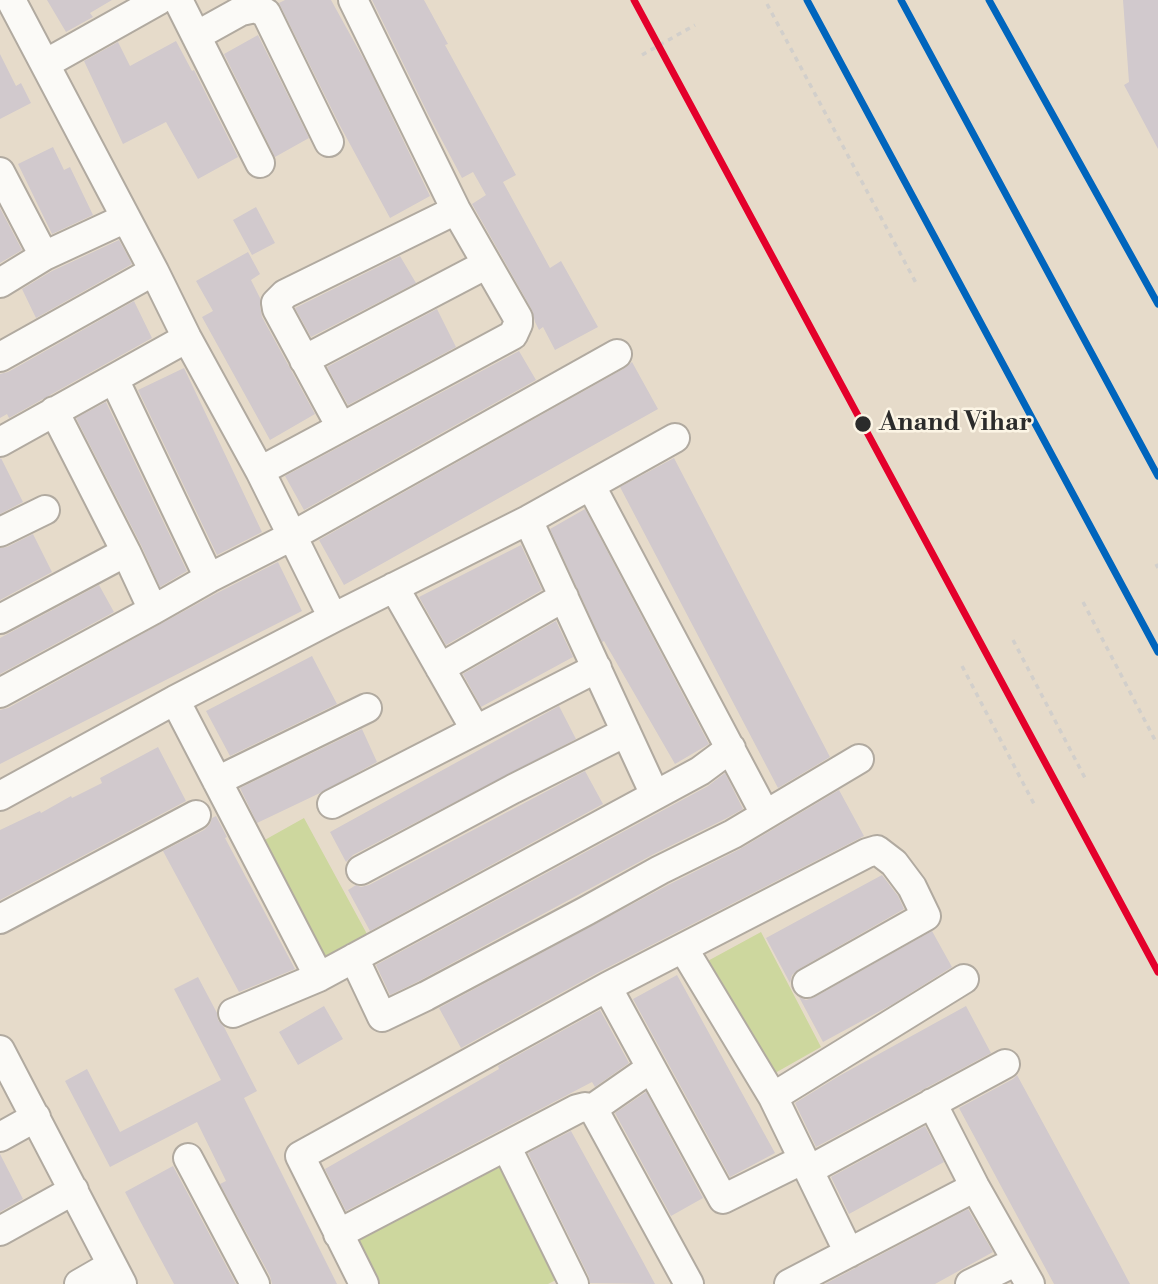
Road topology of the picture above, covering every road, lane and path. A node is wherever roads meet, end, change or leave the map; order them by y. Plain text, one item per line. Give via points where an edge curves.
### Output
1 (159, 0) edge
2 (178, 0) edge
3 (353, 0) edge
4 (767, 4) dead end
5 (0, 6) edge
6 (695, 25) dead end
7 (196, 36) junction
8 (642, 55) dead end
9 (44, 64) junction
10 (329, 142) dead end
11 (260, 163) dead end
12 (0, 172) edge
13 (456, 210) junction
14 (126, 218) junction
15 (44, 256) junction
16 (487, 264) junction
17 (154, 271) junction
18 (916, 283) dead end
19 (0, 284) edge
20 (187, 338) junction
21 (617, 354) dead end
22 (0, 357) edge
23 (304, 360) junction
24 (114, 379) junction
25 (54, 411) junction
26 (341, 427) junction
27 (675, 438) dead end
28 (0, 442) edge
29 (260, 471) junction
30 (591, 486) junction
31 (44, 510) dead end
32 (528, 520) junction
33 (0, 532) edge
34 (292, 537) junction
35 (126, 552) junction
36 (209, 578) junction
37 (394, 587) junction
38 (564, 597) junction
39 (1083, 602) dead end
40 (153, 611) junction
41 (333, 618) junction
42 (0, 619) edge
43 (1013, 640) dead end
44 (962, 666) dead end
45 (440, 668) junction
46 (597, 668) junction
47 (0, 694) edge
48 (175, 700) junction
49 (367, 708) dead end
50 (475, 729) junction
51 (626, 732) junction
52 (1155, 740) dead end
53 (730, 748) junction
54 (859, 759) dead end
55 (1085, 778) dead end
56 (217, 781) junction
57 (655, 795) junction
58 (0, 796) edge
59 (332, 804) dead end
60 (1034, 804) dead end
61 (765, 814) junction
62 (196, 815) dead end
63 (361, 870) dead end
64 (0, 919) edge
65 (682, 948) junction
66 (354, 958) junction
67 (319, 977) junction
68 (964, 979) dead end
69 (807, 983) dead end
70 (607, 987) junction
71 (233, 1013) dead end
72 (0, 1050) edge
73 (1005, 1064) dead end
74 (651, 1068) junction
75 (773, 1097) junction
76 (932, 1103) junction
77 (592, 1109) junction
78 (36, 1117) junction
79 (0, 1137) edge
80 (506, 1146) junction
81 (188, 1158) dead end
82 (806, 1165) junction
83 (975, 1187) junction
84 (74, 1190) junction
85 (0, 1231) edge
86 (338, 1234) junction
87 (849, 1254) junction
88 (1023, 1272) edge
89 (117, 1274) edge
90 (79, 1284) edge
91 (255, 1284) edge
92 (364, 1284) edge
93 (574, 1284) edge
94 (689, 1284) edge
95 (789, 1284) edge
96 (971, 1284) edge

1 - 9 street
2 - 7 street
3 - 13 street
4 - 18 path
5 - 9 street via 11,0
6 - 8 path
7 - 10 street via 241,11 255,8 266,13
7 - 11 street
9 - 14 street
12 - 15 street
13 - 16 street
13 - 23 street via 280,298 277,309
14 - 15 street
14 - 17 street
15 - 19 street
16 - 23 street
16 - 26 street via 518,318 513,335
17 - 20 street
17 - 22 street
20 - 24 street
20 - 29 street
21 - 34 street
23 - 26 street
24 - 25 street
24 - 36 street
25 - 28 street
25 - 35 street
26 - 29 street
27 - 30 street
29 - 34 street
30 - 32 street
30 - 53 street
31 - 33 street
32 - 37 street
32 - 38 street
34 - 36 street
34 - 41 street
35 - 40 street
35 - 42 street
36 - 40 street
37 - 41 street
37 - 45 street
38 - 45 street
38 - 46 street
39 - 52 path
40 - 47 street
41 - 48 street
43 - 55 path
44 - 60 path
45 - 50 street
46 - 50 street
46 - 51 street
48 - 56 street
48 - 58 street
49 - 56 street
50 - 59 street
51 - 57 street
51 - 63 street
53 - 57 street via 700,771
53 - 61 street
54 - 61 street
56 - 67 street
57 - 66 street
61 - 66 street via 382,1017
62 - 64 street
65 - 69 street via 877,850 912,887 926,916
65 - 70 street
65 - 75 street
66 - 67 street
67 - 71 street
68 - 75 street
70 - 74 street
70 - 86 street via 300,1156
72 - 78 street
73 - 76 street
74 - 77 street
74 - 82 street via 723,1199
75 - 82 street
76 - 82 street
76 - 83 street
77 - 80 street via 577,1109
77 - 94 street
78 - 79 street
78 - 84 street
80 - 86 street
80 - 93 street
81 - 91 street
82 - 87 street
83 - 87 street
83 - 88 street
84 - 85 street
84 - 89 street
86 - 92 street
87 - 95 street
88 - 96 street
89 - 90 street

